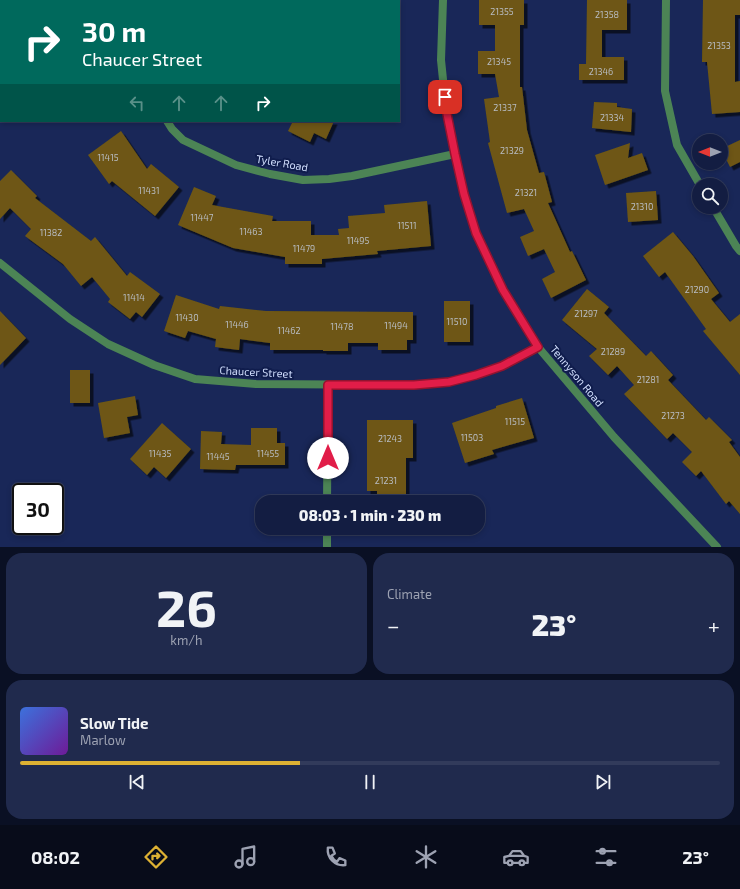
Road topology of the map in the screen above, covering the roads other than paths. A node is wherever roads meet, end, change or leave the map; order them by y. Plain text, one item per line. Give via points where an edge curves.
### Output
1 (443, 0) edge
2 (666, 0) edge
3 (168, 122) edge
4 (455, 154) junction
5 (696, 178) edge
6 (717, 214) edge
7 (740, 251) edge
8 (0, 263) edge
9 (538, 347) junction
10 (328, 385) junction
11 (327, 495) edge
12 (327, 535) edge
13 (327, 547) edge
14 (717, 547) edge

1 - 4 street, Tennyson Road via 441,60 446,109
2 - 5 street via 665,91 677,145
3 - 4 street, Tyler Road via 183,140 236,165 304,180 352,176
4 - 9 street, Tennyson Road via 476,233 503,290
6 - 7 street
8 - 10 street, Chaucer Street via 70,319 108,344 154,365 195,379 256,384
9 - 10 street, Chaucer Street via 502,366 449,382 414,385
9 - 14 street, Tennyson Road via 614,437
10 - 11 street
12 - 13 street

